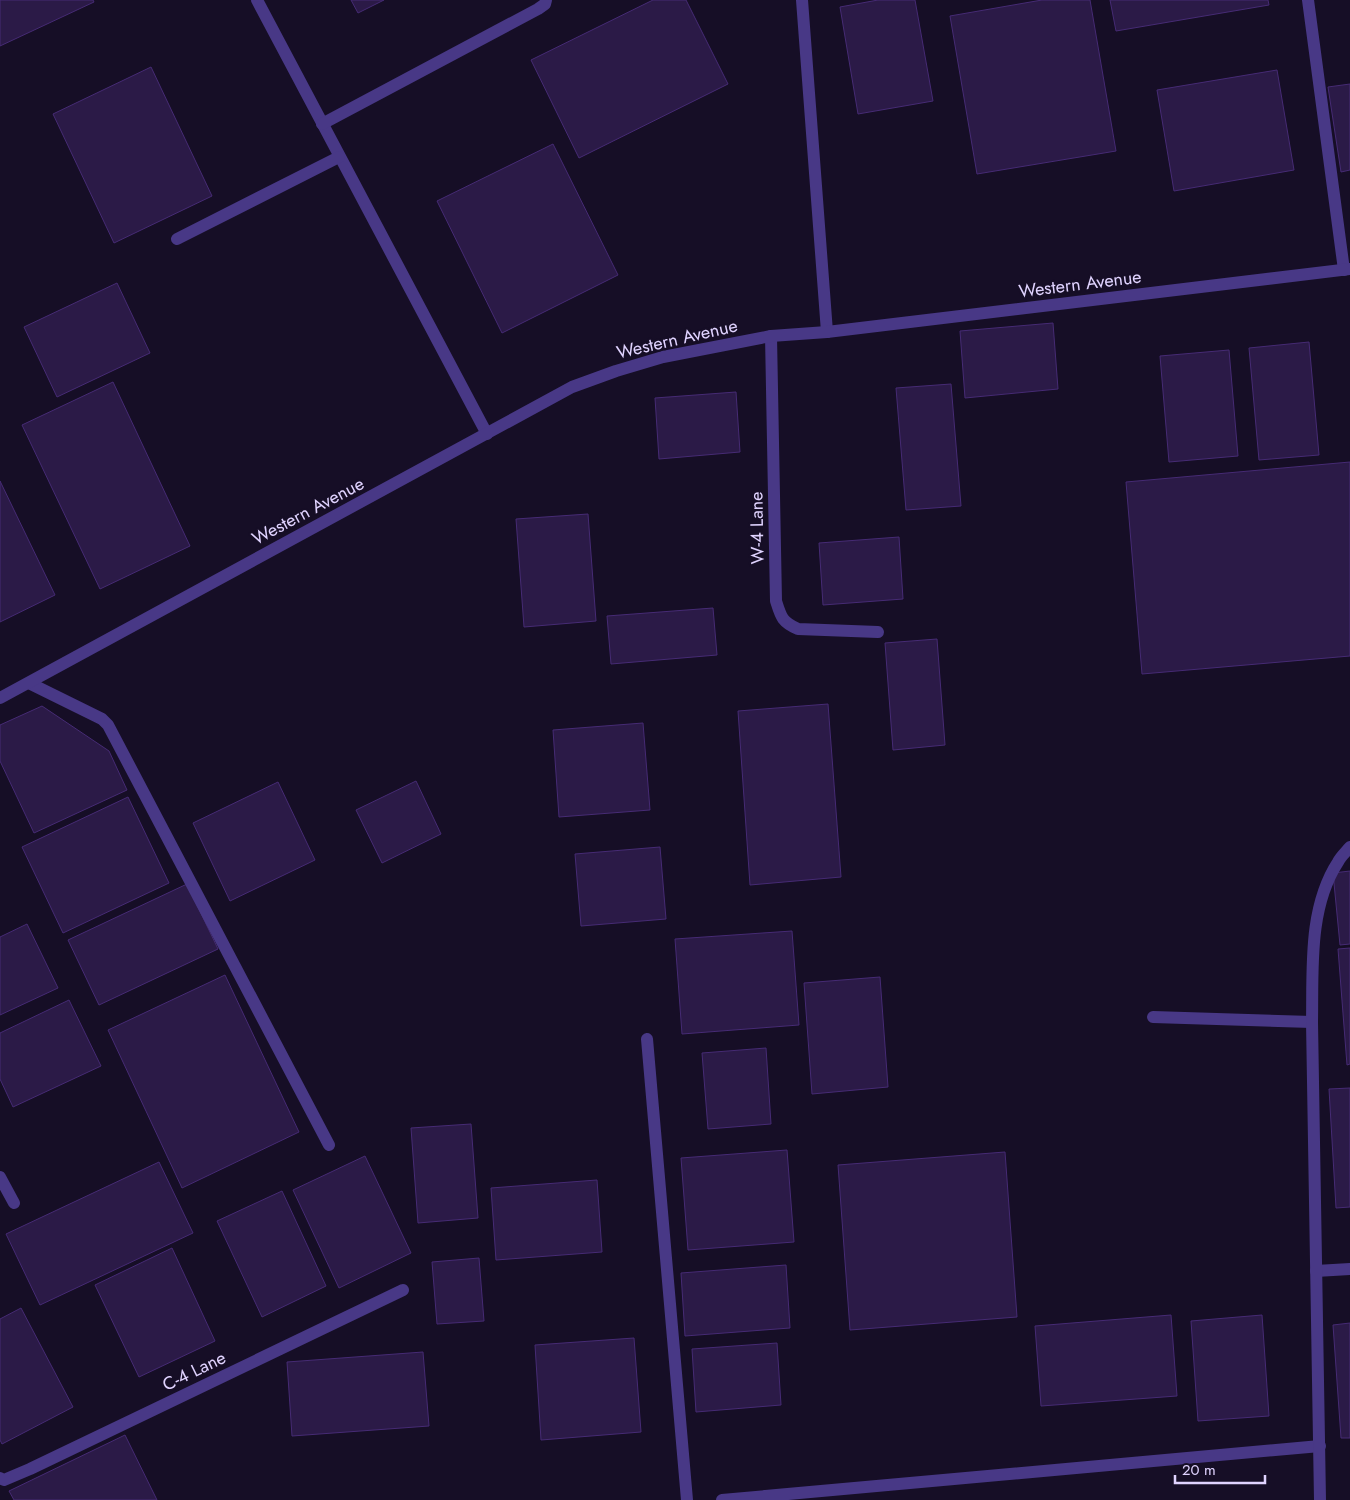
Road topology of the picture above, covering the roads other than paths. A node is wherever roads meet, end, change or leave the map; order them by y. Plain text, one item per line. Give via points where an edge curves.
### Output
1 (257, 0) edge
2 (546, 0) edge
3 (802, 0) edge
4 (1308, 0) edge
5 (322, 124) junction
6 (339, 157) junction
7 (177, 240) dead end
8 (1347, 270) edge
9 (827, 332) junction
10 (771, 336) junction
11 (487, 434) junction
12 (878, 632) dead end
13 (29, 682) junction
14 (0, 698) edge
15 (1350, 847) edge
16 (1153, 1016) dead end
17 (1312, 1022) junction
18 (647, 1039) dead end
19 (329, 1146) dead end
20 (0, 1177) edge
21 (14, 1203) dead end
22 (1350, 1269) edge
23 (1316, 1271) junction
24 (403, 1290) dead end
25 (1320, 1446) junction
26 (0, 1478) edge
27 (687, 1500) edge
28 (722, 1500) edge
29 (1320, 1500) edge

1 - 5 street
2 - 5 street via 538,9
3 - 9 street
4 - 8 street
5 - 6 street
6 - 7 street
6 - 11 street
8 - 9 street, Western Avenue
9 - 10 street, Western Avenue
10 - 11 street, Western Avenue via 663,357 616,371 572,387
10 - 12 street, W-4 Lane via 776,601 780,614 787,624 798,629
11 - 13 street, Western Avenue
13 - 14 street, Western Avenue
13 - 19 street via 95,715 108,725
15 - 17 street via 1326,885 1318,910
16 - 17 street
17 - 23 street
18 - 27 street
20 - 21 street
22 - 23 street
23 - 25 street
24 - 26 street, C-4 Lane via 9,1479
25 - 28 street
25 - 29 street

